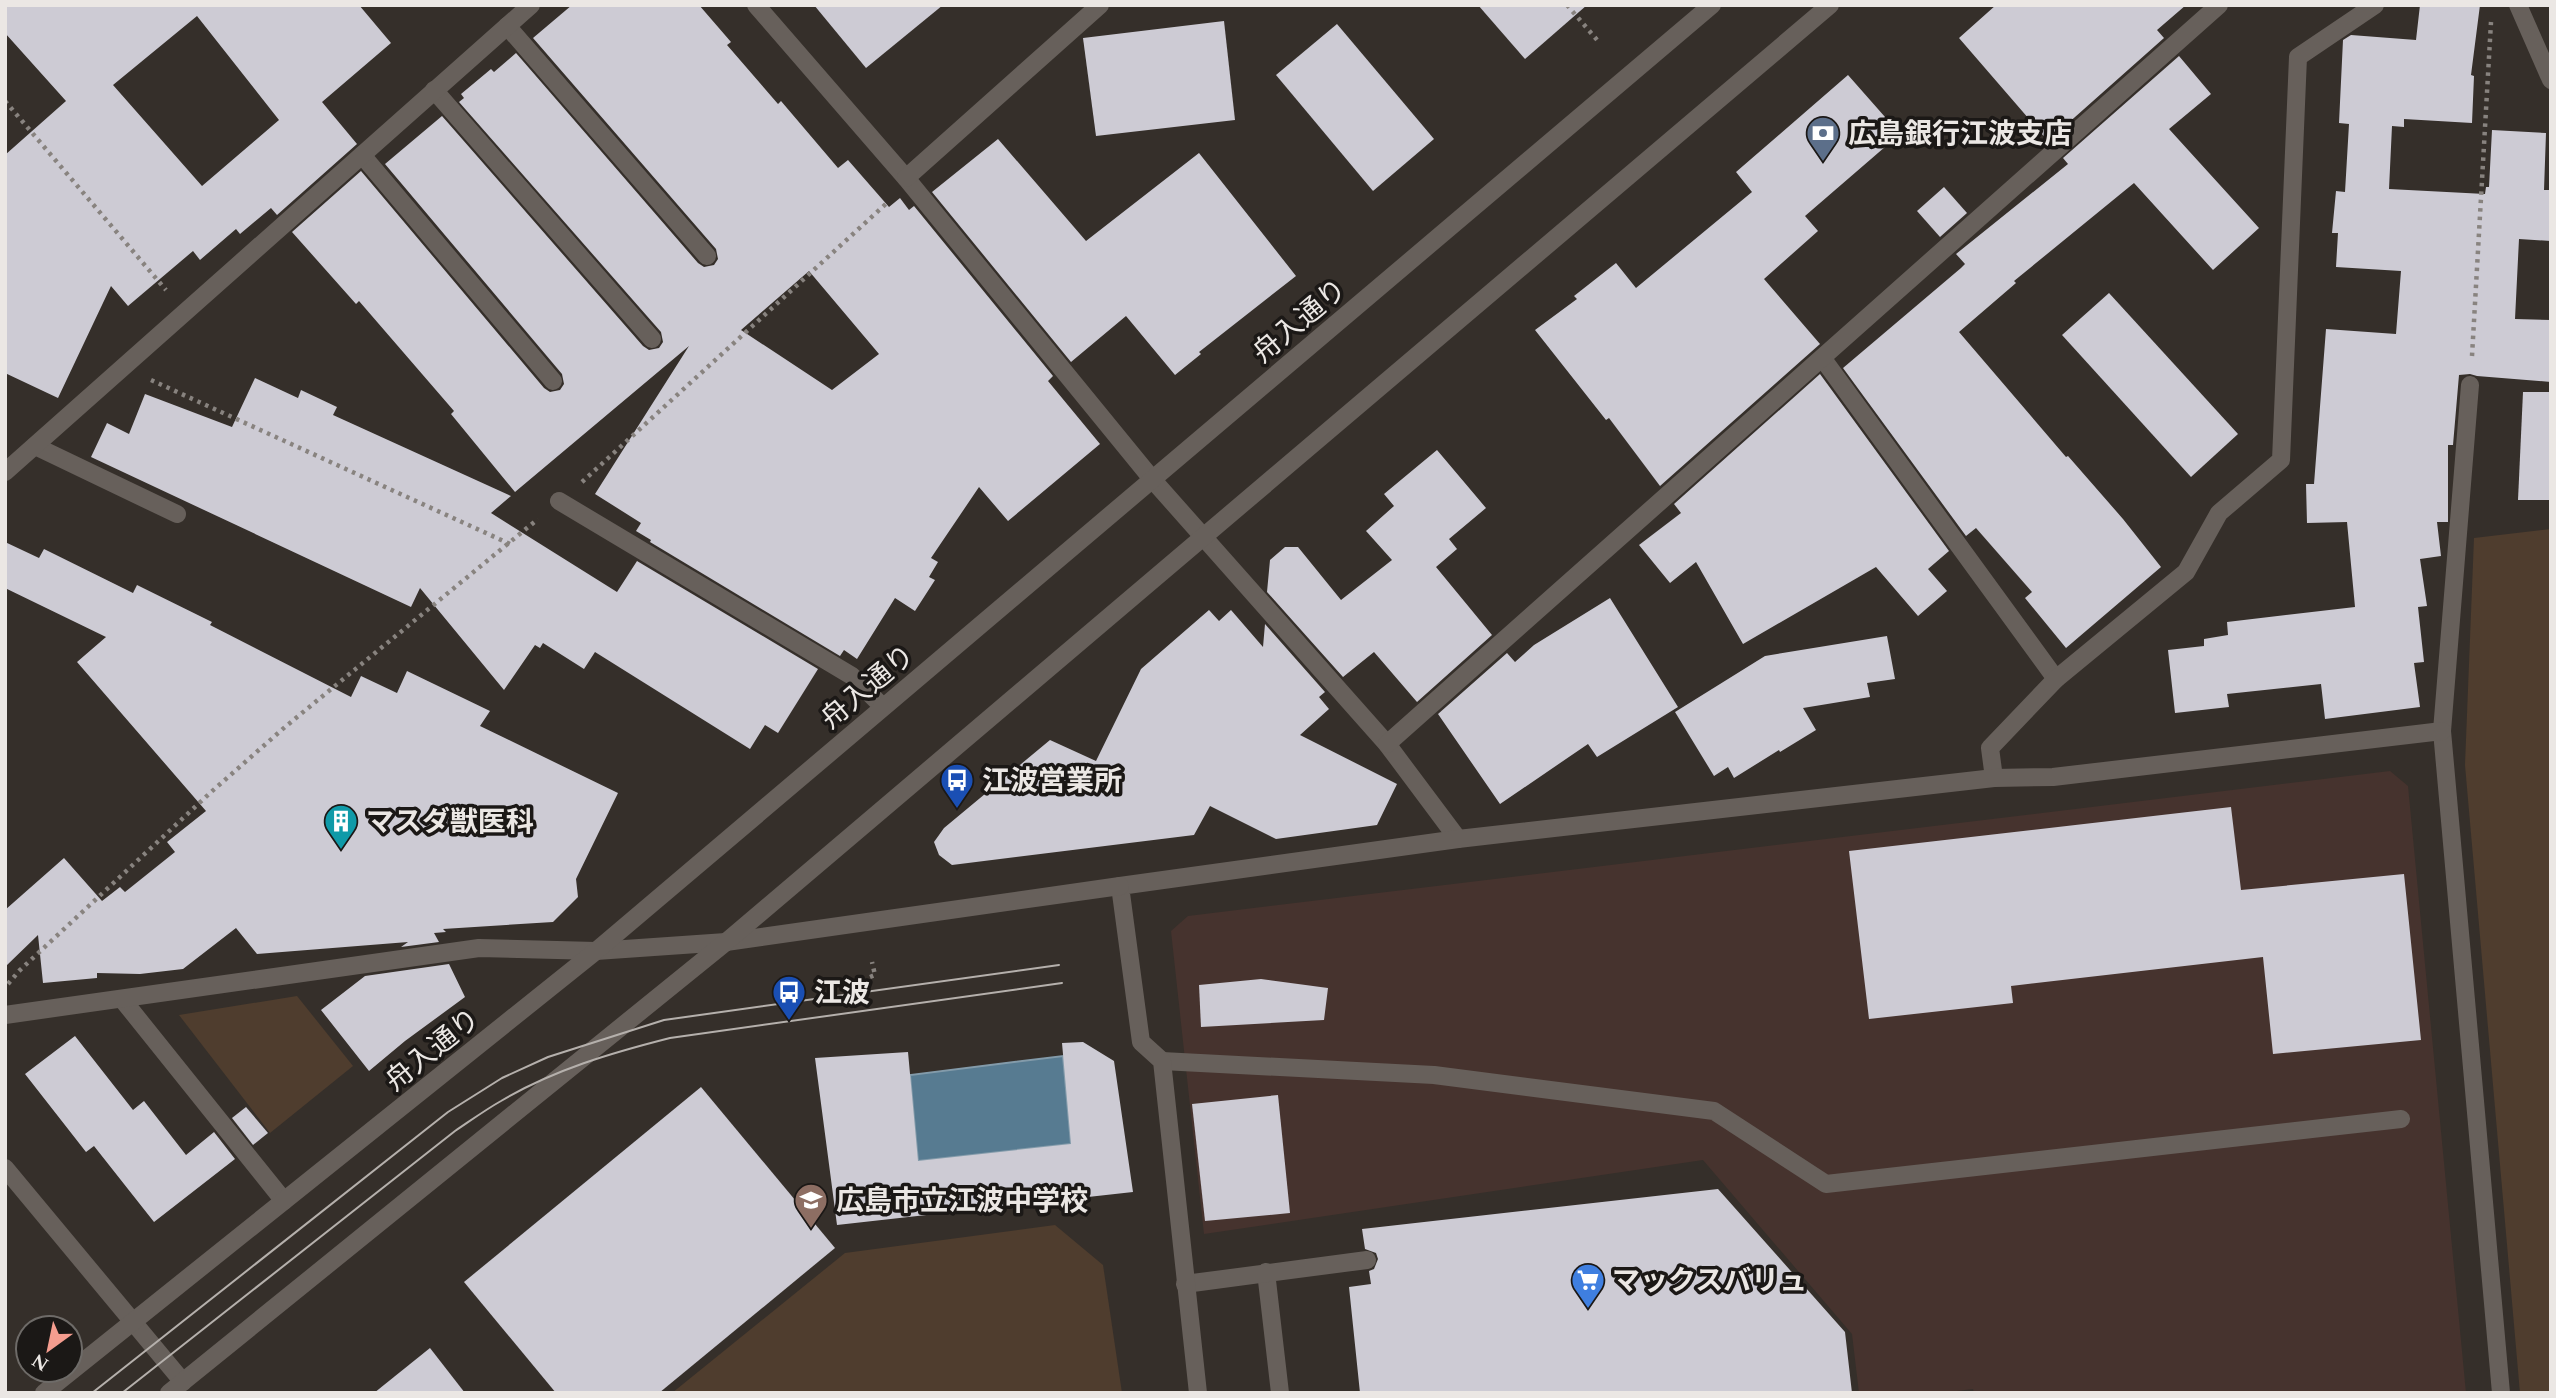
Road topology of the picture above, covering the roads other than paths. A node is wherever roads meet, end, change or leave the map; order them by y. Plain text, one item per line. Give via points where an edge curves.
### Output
1 (531, 5) edge
2 (756, 5) edge
3 (1712, 5) edge
4 (1830, 5) edge
5 (2219, 5) edge
6 (2375, 5) edge
7 (2518, 5) edge
8 (1092, 8) edge
9 (507, 26) junction
10 (2551, 80) edge
11 (434, 90) junction
12 (362, 155) junction
13 (907, 180) junction
14 (707, 256) dead end
15 (652, 339) dead end
16 (1823, 359) junction
17 (553, 381) dead end
18 (2470, 385) road end
19 (35, 446) junction
20 (5, 472) edge
21 (1152, 480) junction
22 (559, 501) road end
23 (177, 514) dead end
24 (1202, 538) junction
25 (2056, 679) junction
26 (883, 706) junction
27 (2442, 731) junction
28 (1387, 744) junction
29 (1994, 778) junction
30 (1458, 839) junction
31 (1120, 886) junction
32 (726, 942) junction
33 (596, 951) junction
34 (122, 999) junction
35 (5, 1015) edge
36 (1162, 1061) junction
37 (2400, 1119) dead end
38 (5, 1168) edge
39 (284, 1201) junction
40 (1367, 1260) dead end
41 (1266, 1272) junction
42 (1185, 1284) junction
43 (133, 1321) junction
44 (176, 1387) edge
45 (44, 1393) edge
46 (1198, 1393) edge
47 (1280, 1393) edge
48 (2501, 1393) edge

1 - 9 street
2 - 13 street
3 - 21 street, 舟入通り
4 - 24 street
5 - 16 street
6 - 25 street via 2298,57 2281,460 2219,513 2186,572
7 - 10 street
8 - 13 street
9 - 11 street
9 - 14 street
11 - 12 street
11 - 15 street
12 - 17 street
12 - 19 street
13 - 21 street
16 - 25 street
16 - 28 street
18 - 27 street
19 - 20 street
19 - 23 street
21 - 24 street
21 - 26 street, 舟入通り
22 - 26 street via 852,676
24 - 28 street
24 - 32 street
25 - 29 street via 1990,748
26 - 33 street, 舟入通り
27 - 29 street via 2053,777
27 - 48 street
28 - 30 street
29 - 30 street
30 - 31 street
31 - 32 street
31 - 36 street via 1141,1042
32 - 33 street
32 - 44 street
33 - 34 street via 479,948
33 - 39 street, 舟入通り
34 - 35 street
34 - 39 street
36 - 37 street via 1434,1075 1714,1111 1826,1184
36 - 42 street
38 - 43 street
39 - 43 street, 舟入通り
40 - 41 street
41 - 42 street
41 - 47 street
42 - 46 street
43 - 44 street
43 - 45 street, 舟入通り

